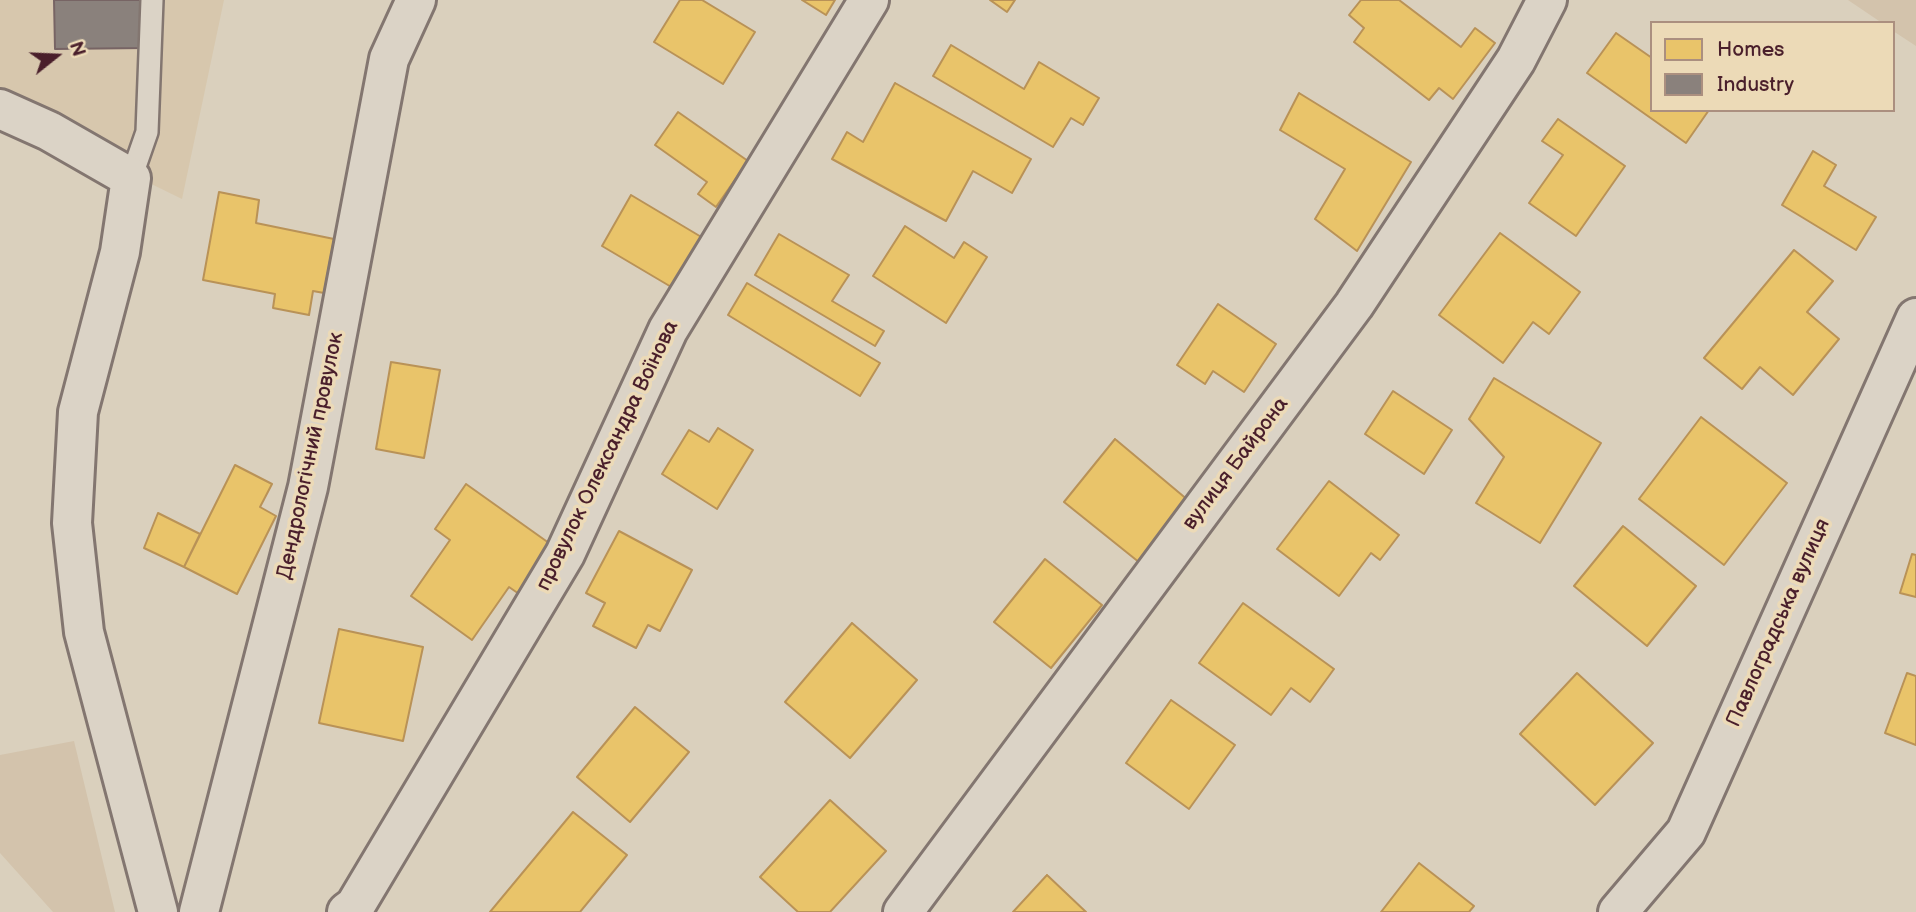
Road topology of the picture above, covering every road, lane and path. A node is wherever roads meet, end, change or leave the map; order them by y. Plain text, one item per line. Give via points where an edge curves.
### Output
1 (152, 0) edge
2 (416, 0) edge
3 (869, 0) edge
4 (1546, 0) edge
5 (0, 109) edge
6 (131, 178) junction
7 (1916, 318) edge
8 (158, 912) edge
9 (199, 912) edge
10 (347, 912) edge
11 (903, 912) edge
12 (1618, 912) edge

1 - 6 lane via 147,132
2 - 9 street, Дендрологічний провулок via 389,59 309,487
3 - 10 street, провулок Олександра Воїнова via 668,330 565,554 355,906
4 - 11 street, вулиця Байрона via 1516,60 1354,305
5 - 6 street
6 - 8 street via 120,252 78,412 72,523 84,632
7 - 12 street, Павлоградська вулиця via 1686,832

